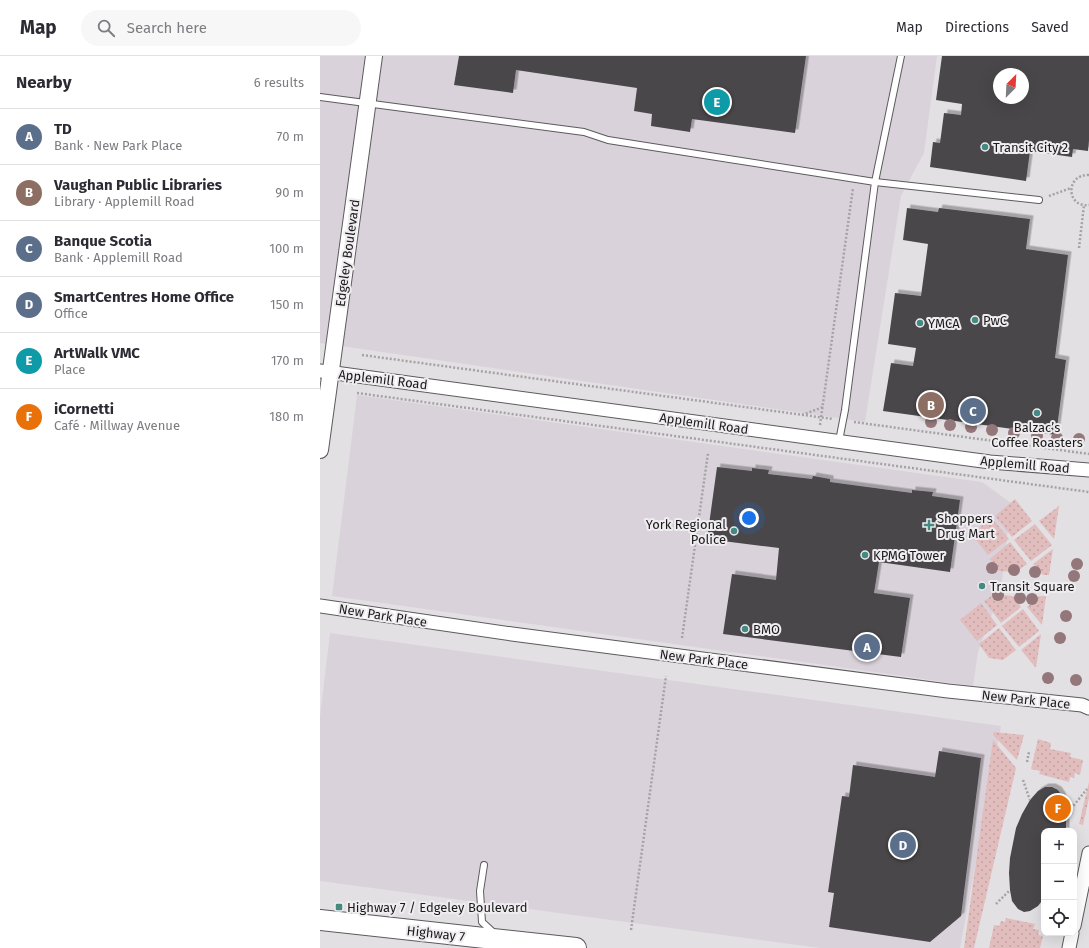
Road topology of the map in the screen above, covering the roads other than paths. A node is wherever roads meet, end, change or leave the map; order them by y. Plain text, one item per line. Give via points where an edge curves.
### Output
1 (374, 56) edge
2 (901, 56) edge
3 (320, 97) edge
4 (368, 104) junction
5 (875, 182) junction
6 (1039, 200) road end
7 (325, 371) edge
8 (839, 441) junction
9 (320, 450) edge
10 (1089, 470) edge
11 (320, 606) edge
12 (1089, 708) edge
13 (1089, 853) edge
14 (484, 865) dead end
15 (1077, 911) edge
16 (320, 920) edge
17 (1071, 936) edge
18 (502, 940) junction
19 (576, 948) edge
20 (1069, 948) edge

1 - 4 street, Edgeley Boulevard
2 - 5 lane
3 - 4 lane
4 - 5 lane via 584,132 608,140
4 - 7 street, Edgeley Boulevard
5 - 6 lane
5 - 8 lane
7 - 8 street, Applemill Road
7 - 9 street, Edgeley Boulevard
8 - 10 street, Applemill Road via 990,462
11 - 12 street, New Park Place via 512,634
13 - 15 street
14 - 18 lane via 480,891 482,922
16 - 18 main road, Highway 7
17 - 20 street
18 - 19 main road, Highway 7

